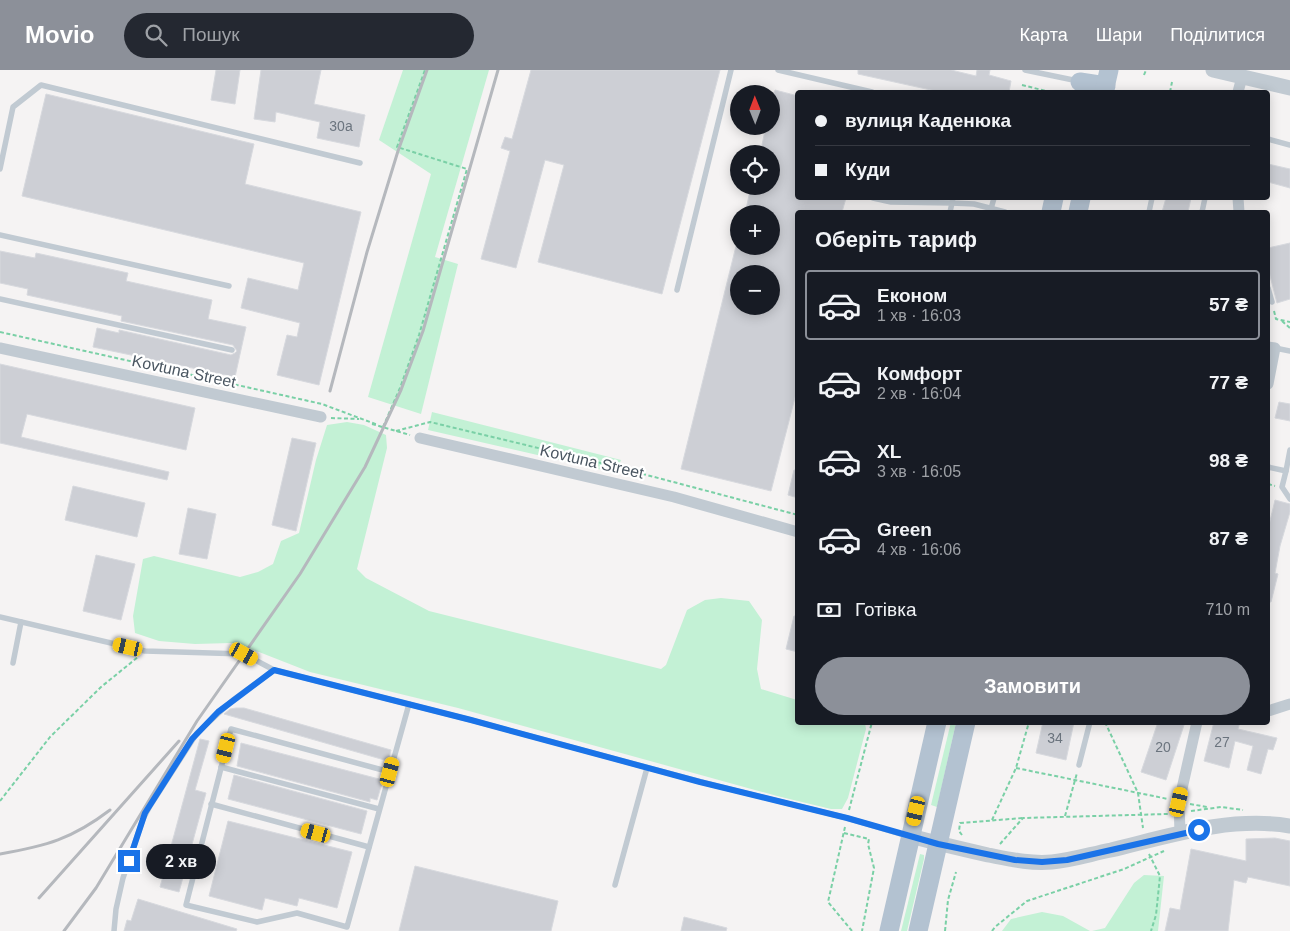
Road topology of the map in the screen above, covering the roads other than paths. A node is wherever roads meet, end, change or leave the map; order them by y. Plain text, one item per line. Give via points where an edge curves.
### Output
1 (731, 70) edge
2 (778, 70) edge
3 (1025, 70) edge
4 (1213, 70) edge
5 (1242, 77) junction
6 (1080, 81) edge
7 (1106, 83) edge
8 (1290, 88) edge
9 (863, 90) edge
10 (1239, 90) edge
11 (0, 127) edge
12 (8, 129) junction
13 (1270, 140) edge
14 (1290, 145) edge
15 (360, 163) dead end
16 (0, 169) edge
17 (882, 200) edge
18 (953, 200) edge
19 (993, 200) edge
20 (991, 209) junction
21 (996, 210) edge
22 (0, 236) edge
23 (229, 286) dead end
24 (677, 290) dead end
25 (1270, 295) edge
26 (0, 299) edge
27 (1272, 302) dead end
28 (1272, 347) edge
29 (0, 348) edge
30 (232, 350) dead end
31 (1290, 351) edge
32 (1270, 366) edge
33 (321, 418) road end
34 (420, 438) road end
35 (1290, 450) edge
36 (1270, 467) edge
37 (1286, 471) junction
38 (1290, 499) edge
39 (795, 531) edge
40 (0, 617) edge
41 (21, 622) junction
42 (13, 663) dead end
43 (274, 670) junction
44 (409, 704) junction
45 (1290, 704) edge
46 (1270, 710) edge
47 (935, 725) edge
48 (965, 725) edge
49 (1089, 725) edge
50 (1196, 725) edge
51 (1079, 765) road end
52 (221, 767) junction
53 (647, 768) junction
54 (390, 772) junction
55 (211, 804) junction
56 (380, 809) junction
57 (1290, 826) edge
58 (1180, 833) junction
59 (910, 836) junction
60 (938, 844) junction
61 (369, 847) junction
62 (615, 885) dead end
63 (114, 931) edge
64 (889, 931) edge
65 (918, 931) edge

1 - 24 lane
2 - 9 lane
3 - 6 lane
4 - 5 street
5 - 8 street
5 - 10 street
6 - 7 main road
11 - 12 lane
12 - 15 lane via 13,107 41,85
12 - 16 lane
13 - 14 lane
17 - 18 lane
18 - 20 lane
19 - 20 lane
20 - 21 lane
22 - 23 lane
25 - 27 lane
26 - 30 lane
28 - 31 lane
28 - 32 street
29 - 33 street, Kovtuna Street
34 - 39 street, Kovtuna Street via 674,497
35 - 37 lane
36 - 37 lane
37 - 38 lane via 1282,487
40 - 41 lane
41 - 42 lane
41 - 43 lane via 145,651 244,654
43 - 44 lane
43 - 63 lane via 233,700 198,733 150,806 123,878
44 - 53 lane
44 - 54 lane
45 - 46 street
47 - 59 main road
48 - 60 main road
49 - 51 lane
50 - 58 street via 1179,808
52 - 54 lane via 231,729
52 - 55 lane
52 - 56 lane
53 - 59 lane
53 - 62 lane
54 - 56 lane
55 - 61 lane
55 - 61 lane via 186,905 257,922 296,913 347,927
56 - 61 lane
57 - 58 street via 1247,823
58 - 60 street via 1067,860 1042,862 1015,860
59 - 60 street
59 - 64 main road
60 - 65 main road

